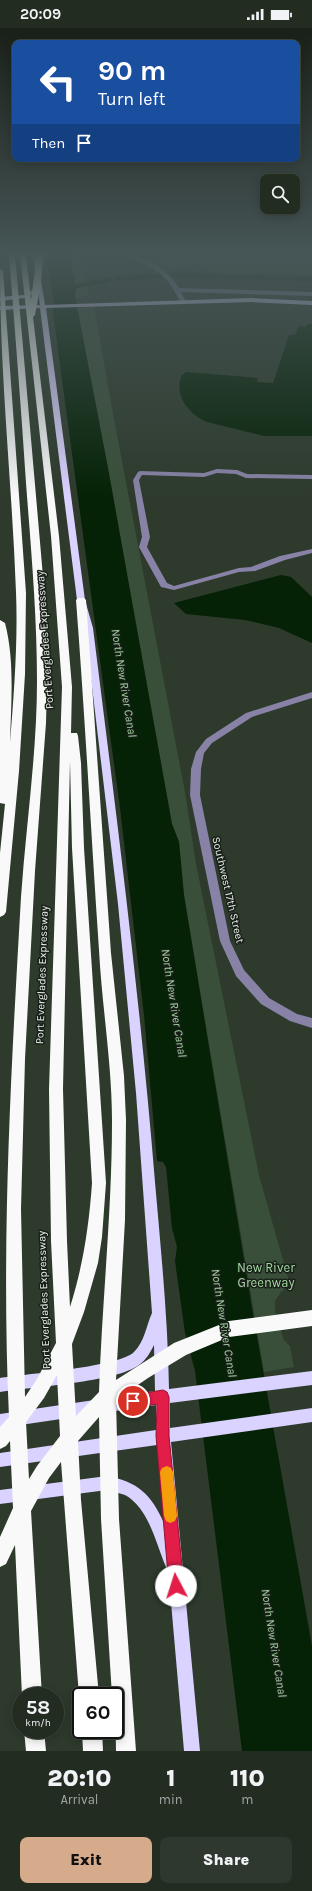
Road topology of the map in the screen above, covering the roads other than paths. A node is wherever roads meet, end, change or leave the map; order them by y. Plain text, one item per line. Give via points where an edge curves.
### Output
1 (3, 335) edge
2 (18, 335) edge
3 (32, 335) edge
4 (47, 335) edge
5 (312, 476) edge
6 (312, 551) edge
7 (81, 600) junction
8 (0, 623) edge
9 (67, 687) junction
10 (312, 695) edge
11 (5, 861) junction
12 (0, 912) edge
13 (312, 1023) edge
14 (159, 1312) junction
15 (312, 1318) edge
16 (312, 1378) edge
17 (0, 1384) edge
18 (163, 1397) junction
19 (312, 1415) edge
20 (0, 1422) edge
21 (163, 1436) junction
22 (0, 1440) edge
23 (0, 1460) edge
24 (0, 1497) edge
25 (0, 1558) edge
26 (175, 1571) junction
27 (32, 1687) edge
28 (88, 1687) edge
29 (35, 1739) edge
30 (93, 1739) edge
31 (36, 1751) edge
32 (94, 1751) edge
33 (126, 1751) edge
34 (192, 1751) edge

1 - 11 highway, Port Everglades Expressway via 21,593 20,674
2 - 27 highway via 38,588 42,682 18,1059 14,1209 15,1369
3 - 9 highway, Port Everglades Expressway via 56,543
4 - 7 main road
5 - 6 street via 246,476 237,472 217,471 204,475 140,473 136,480 146,537 143,547 164,585 174,588
7 - 14 main road via 89,628 123,904 142,1093
7 - 33 highway via 119,1120 107,1423 110,1519
8 - 11 highway via 4,638 6,698
9 - 22 highway via 76,763 78,848 98,1212 94,1247 83,1293 66,1341 42,1386
9 - 28 highway, Port Everglades Expressway via 56,1089 59,1241 72,1500
10 - 13 street, Southwest 17th Street via 249,715 204,747 200,752 196,769 195,795 225,941 240,973 265,1001 294,1018
11 - 12 highway, Port Everglades Expressway
14 - 17 main road via 151,1340 133,1362 97,1371
14 - 18 main road
15 - 25 highway via 229,1329 180,1349 105,1398 78,1427 43,1472 18,1517
16 - 18 main road
18 - 20 main road
18 - 21 main road
19 - 21 main road
21 - 23 main road
21 - 26 main road
24 - 26 main road via 107,1483 133,1491 151,1515
26 - 34 main road
29 - 31 highway
30 - 32 highway

